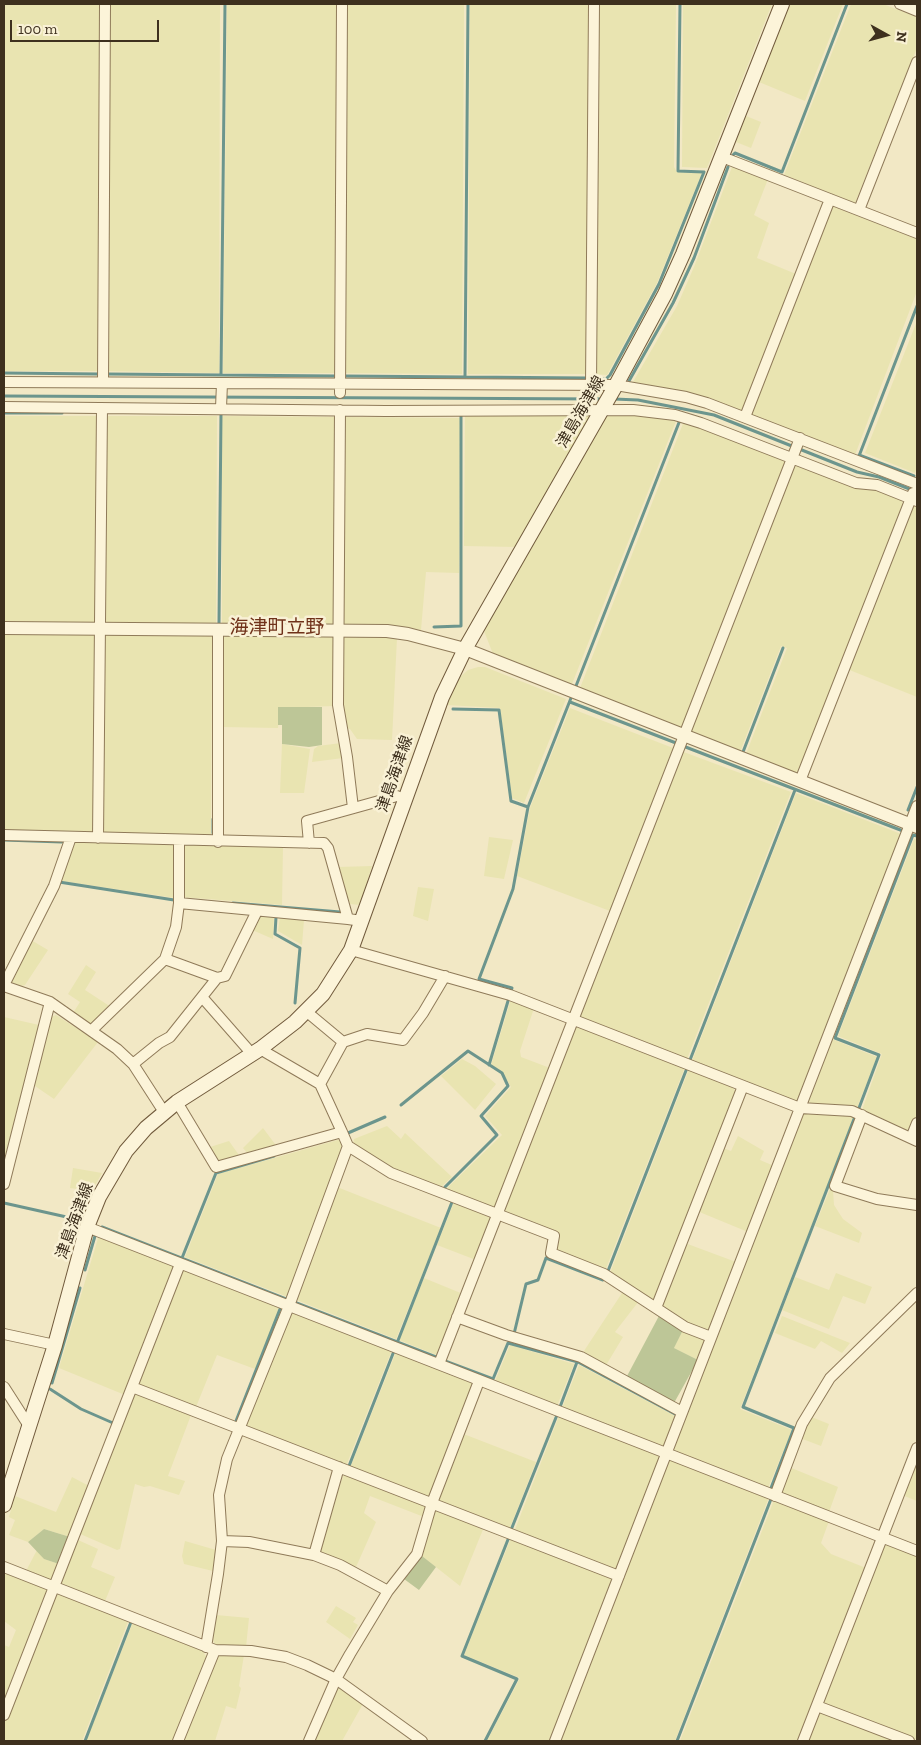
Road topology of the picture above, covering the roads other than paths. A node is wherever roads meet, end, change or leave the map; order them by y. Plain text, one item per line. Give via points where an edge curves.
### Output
1 (106, 4) edge
2 (342, 4) edge
3 (594, 4) edge
4 (782, 4) edge
5 (900, 4) edge
6 (917, 11) edge
7 (917, 62) edge
8 (722, 157) junction
9 (830, 199) junction
10 (859, 210) junction
11 (917, 233) edge
12 (4, 382) edge
13 (104, 382) junction
14 (591, 385) junction
15 (616, 385) junction
16 (222, 387) junction
17 (340, 388) junction
18 (221, 406) junction
19 (4, 407) edge
20 (603, 407) junction
21 (102, 408) junction
22 (340, 410) junction
23 (745, 417) junction
24 (799, 441) junction
25 (793, 457) junction
26 (917, 484) edge
27 (913, 498) edge
28 (4, 628) edge
29 (100, 629) junction
30 (218, 630) junction
31 (338, 631) junction
32 (465, 649) junction
33 (684, 735) junction
34 (800, 781) junction
35 (404, 798) junction
36 (917, 806) edge
37 (353, 808) junction
38 (914, 825) edge
39 (4, 835) edge
40 (71, 837) junction
41 (98, 838) junction
42 (179, 841) junction
43 (218, 842) junction
44 (309, 843) junction
45 (179, 904) junction
46 (257, 911) junction
47 (348, 919) junction
48 (362, 921) junction
49 (351, 950) junction
50 (165, 959) junction
51 (445, 976) junction
52 (217, 978) junction
53 (4, 985) edge
54 (202, 997) junction
55 (50, 1002) junction
56 (307, 1012) junction
57 (572, 1019) junction
58 (92, 1030) junction
59 (343, 1042) junction
60 (256, 1051) junction
61 (133, 1064) junction
62 (320, 1084) junction
63 (743, 1086) junction
64 (177, 1102) junction
65 (800, 1108) junction
66 (164, 1112) junction
67 (862, 1116) junction
68 (917, 1123) edge
69 (342, 1132) junction
70 (914, 1140) edge
71 (348, 1146) junction
72 (4, 1184) edge
73 (917, 1205) edge
74 (497, 1213) junction
75 (88, 1227) junction
76 (180, 1264) junction
77 (917, 1293) edge
78 (288, 1306) junction
79 (656, 1308) junction
80 (457, 1317) junction
81 (4, 1334) edge
82 (711, 1337) junction
83 (55, 1345) junction
84 (439, 1364) junction
85 (479, 1380) junction
86 (132, 1386) junction
87 (4, 1387) edge
88 (682, 1412) junction
89 (29, 1426) junction
90 (241, 1428) junction
91 (917, 1448) edge
92 (666, 1454) junction
93 (339, 1467) junction
94 (775, 1496) junction
95 (432, 1503) junction
96 (4, 1505) edge
97 (882, 1538) junction
98 (222, 1541) junction
99 (917, 1551) edge
100 (314, 1555) junction
101 (4, 1567) edge
102 (619, 1576) junction
103 (54, 1587) junction
104 (388, 1591) junction
105 (210, 1648) junction
106 (336, 1678) junction
107 (816, 1706) junction
108 (4, 1715) edge
109 (178, 1741) edge
110 (309, 1741) edge
111 (422, 1741) edge
112 (555, 1741) edge
113 (803, 1741) edge
114 (909, 1741) edge

1 - 13 street
2 - 17 street
3 - 14 street
4 - 8 main road, 津島海津線
5 - 6 street
7 - 10 street
8 - 9 street
8 - 15 main road, 津島海津線 via 665,294
9 - 10 street
9 - 23 street
10 - 11 street
12 - 13 street
13 - 16 street
14 - 15 street
14 - 17 street
15 - 20 main road, 津島海津線
15 - 23 street via 686,397
16 - 17 street
16 - 18 street
18 - 21 street
18 - 22 street
19 - 21 street
20 - 22 street
20 - 25 street via 675,415
20 - 32 main road, 津島海津線
21 - 29 street
22 - 31 street
23 - 24 street
24 - 25 street
24 - 26 street
25 - 27 street via 856,483 877,485
25 - 33 street
26 - 27 street
27 - 34 street
28 - 29 street
29 - 30 street
29 - 41 street
30 - 31 street
30 - 43 street
31 - 32 street via 408,634
31 - 37 street via 338,706
32 - 33 street
32 - 35 main road, 津島海津線 via 442,697
33 - 34 street
33 - 57 street
34 - 38 street
35 - 37 street via 397,796
35 - 48 main road, 津島海津線
36 - 38 street
37 - 44 street via 307,821
38 - 65 street
39 - 40 street
40 - 41 street
40 - 53 street via 54,886
41 - 42 street
42 - 43 street
42 - 45 street
43 - 44 street
44 - 47 street via 324,843 328,848
45 - 46 street
45 - 50 street via 176,927
46 - 47 street
46 - 52 street via 225,976
47 - 48 street
48 - 49 main road, 津島海津線
49 - 51 street
49 - 56 main road, 津島海津線 via 333,981
50 - 52 street
50 - 58 street
51 - 57 street via 510,995
51 - 59 street via 403,1040 367,1034
52 - 54 street
53 - 55 street
54 - 60 street
54 - 61 street via 170,1037
55 - 58 street
55 - 72 street
56 - 59 street
56 - 60 main road, 津島海津線
57 - 63 street
57 - 74 street
58 - 61 street
59 - 62 street
60 - 62 street
60 - 64 main road, 津島海津線
61 - 66 street
62 - 69 street
63 - 65 street
63 - 79 street
64 - 66 main road, 津島海津線
64 - 69 street via 216,1167
65 - 67 street via 852,1111
65 - 82 street
66 - 75 main road, 津島海津線 via 126,1151 99,1197
67 - 70 street
67 - 73 street via 834,1186 876,1199
68 - 70 street
69 - 71 street
71 - 74 street via 391,1173
71 - 78 street
74 - 79 street via 554,1236 551,1253 604,1274
74 - 80 street
75 - 76 street
75 - 83 main road, 津島海津線
76 - 78 street
76 - 86 street
77 - 94 street via 830,1378 802,1424
78 - 84 street
78 - 90 street
79 - 82 street via 684,1328
80 - 84 street
80 - 88 street via 506,1336 581,1357
81 - 83 street
82 - 88 street
83 - 89 main road, 津島海津線
84 - 85 street
85 - 92 street
85 - 95 street
86 - 90 street
86 - 103 street
87 - 89 street
88 - 92 street
89 - 96 main road, 津島海津線
90 - 93 street
90 - 98 street via 227,1459 219,1495
91 - 97 street
92 - 94 street
92 - 102 street
93 - 95 street
93 - 100 street
94 - 97 street
95 - 102 street
95 - 104 street via 417,1554
97 - 99 street
97 - 107 street
98 - 100 street via 249,1542
98 - 105 street
100 - 104 street
101 - 103 street
102 - 112 street
103 - 105 street
103 - 108 street
104 - 106 street
105 - 106 street via 286,1658
105 - 109 street
106 - 110 street
106 - 111 street
107 - 113 street
107 - 114 street

